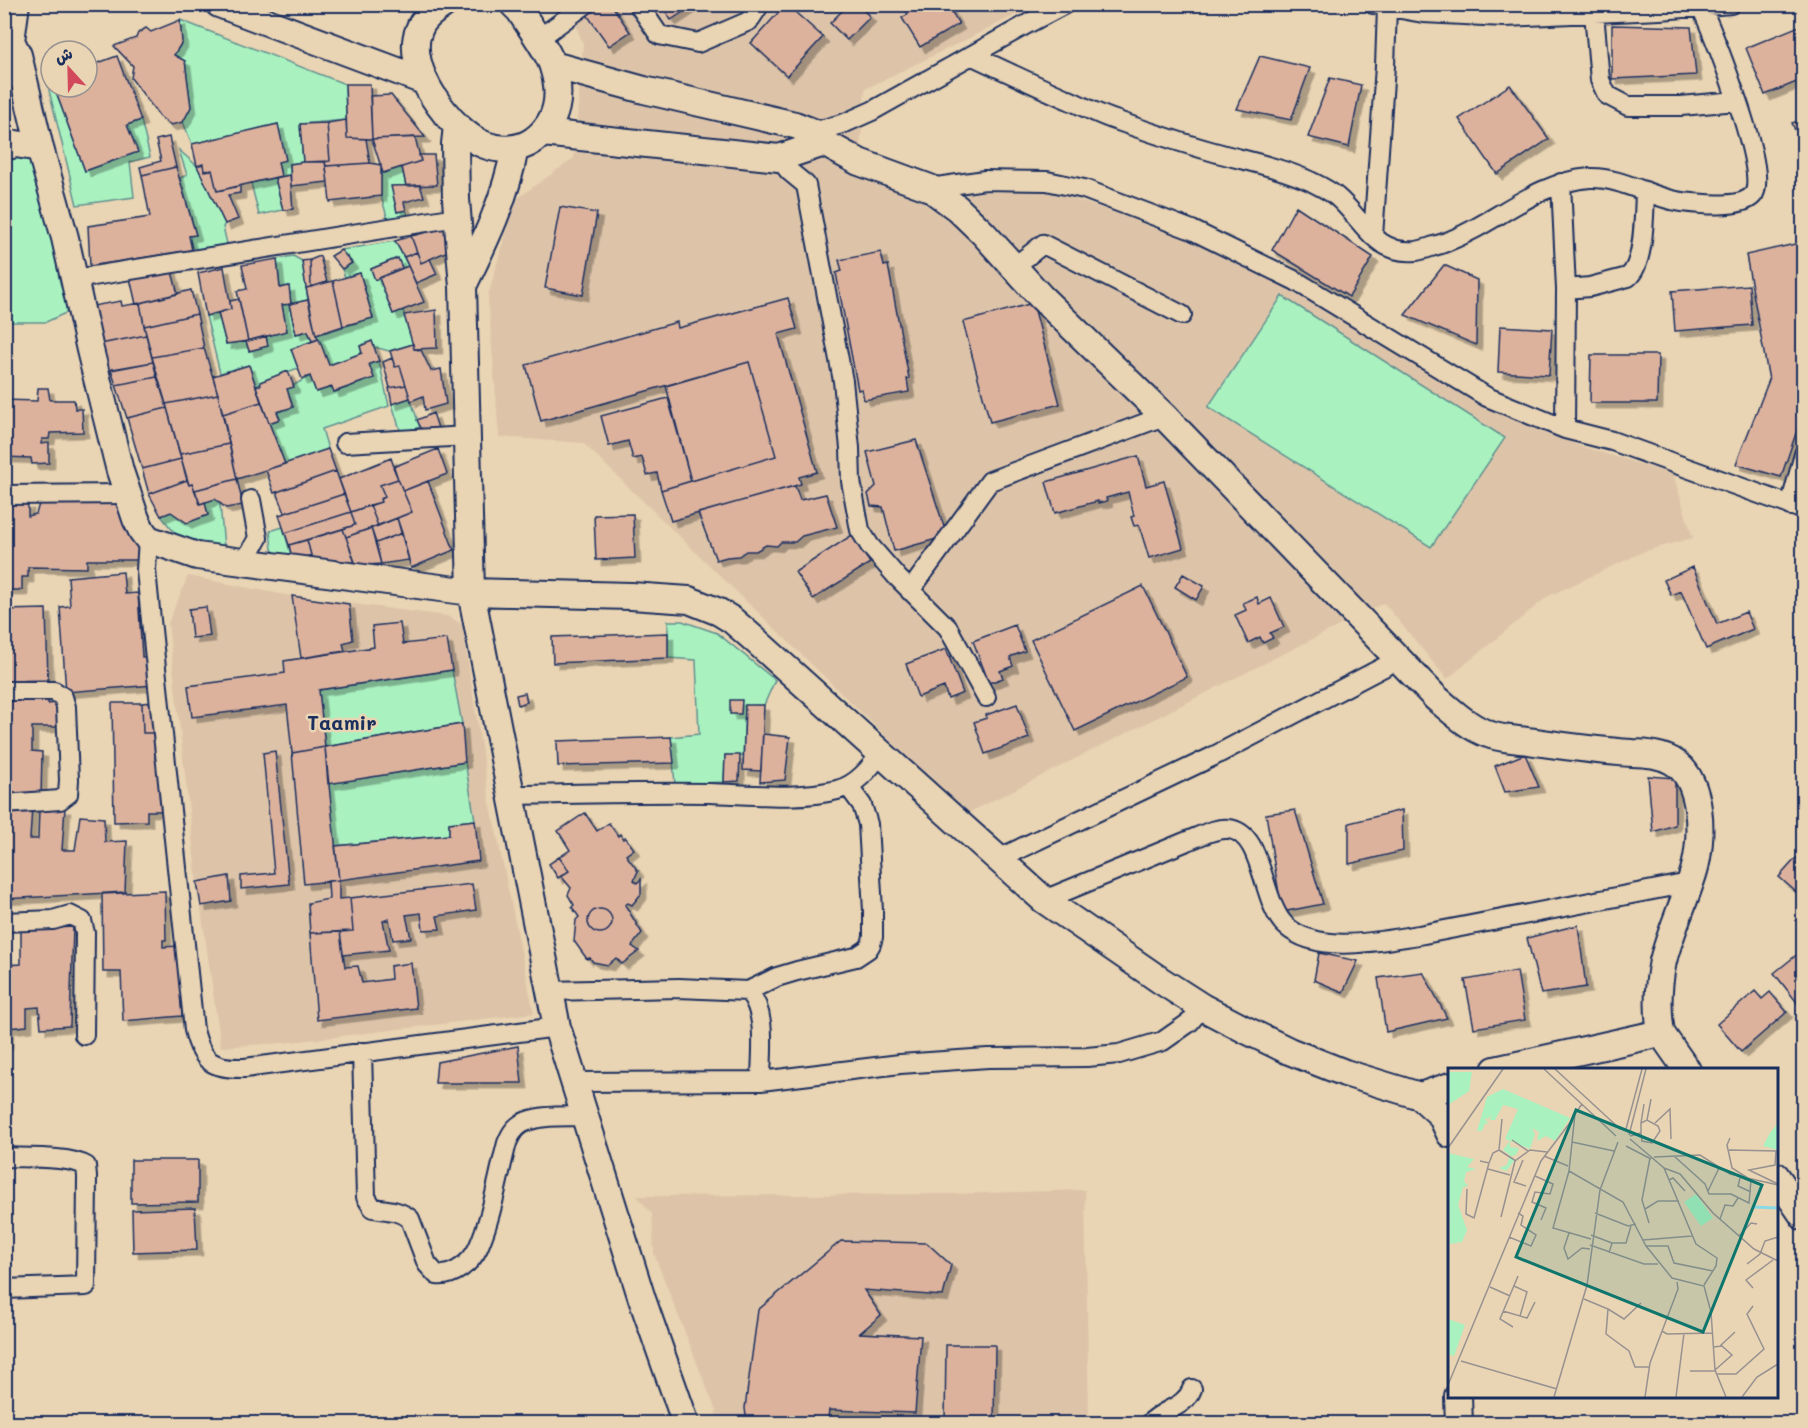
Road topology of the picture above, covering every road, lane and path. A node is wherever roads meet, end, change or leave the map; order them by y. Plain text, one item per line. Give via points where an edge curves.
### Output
1 (16, 4) edge
2 (219, 4) edge
3 (513, 4) edge
4 (530, 4) edge
5 (586, 4) edge
6 (638, 4) edge
7 (760, 4) edge
8 (1065, 4) edge
9 (1731, 4) edge
10 (433, 6) edge
11 (1380, 6) edge
12 (1701, 6) edge
13 (264, 13) edge
14 (1594, 14) junction
15 (534, 35) junction
16 (11, 41) junction
17 (973, 56) junction
18 (553, 64) junction
19 (4, 70) edge
20 (424, 81) junction
21 (1737, 101) junction
22 (457, 126) junction
23 (543, 134) junction
24 (818, 138) junction
25 (4, 147) edge
26 (40, 148) junction
27 (515, 148) junction
28 (779, 158) junction
29 (1561, 183) junction
30 (930, 188) junction
31 (1646, 191) junction
32 (457, 217) junction
33 (1373, 236) junction
34 (1014, 267) junction
35 (75, 279) junction
36 (463, 287) junction
37 (1566, 289) junction
38 (1182, 315) dead end
39 (1164, 416) junction
40 (1565, 429) junction
41 (468, 436) junction
42 (345, 443) dead end
43 (1803, 454) edge
44 (128, 494) junction
45 (4, 495) edge
46 (251, 500) dead end
47 (1797, 508) edge
48 (148, 539) junction
49 (244, 563) junction
50 (910, 591) junction
51 (471, 592) junction
52 (1399, 659) junction
53 (4, 691) edge
54 (986, 697) dead end
55 (882, 752) junction
56 (848, 786) junction
57 (511, 795) junction
58 (4, 804) edge
59 (998, 859) junction
60 (1689, 883) junction
61 (1044, 900) junction
62 (4, 922) edge
63 (550, 991) junction
64 (748, 991) junction
65 (1202, 1007) junction
66 (557, 1027) junction
67 (1661, 1033) junction
68 (84, 1035) dead end
69 (362, 1052) junction
70 (1504, 1068) edge
71 (1686, 1068) edge
72 (761, 1081) junction
73 (576, 1082) junction
74 (1448, 1086) edge
75 (1420, 1096) junction
76 (586, 1116) junction
77 (1448, 1132) edge
78 (4, 1157) edge
79 (1778, 1179) edge
80 (1803, 1217) edge
81 (4, 1288) edge
82 (1192, 1389) dead end
83 (1458, 1398) edge
84 (686, 1424) edge
85 (1149, 1424) edge
86 (1459, 1424) edge

1 - 16 street
2 - 13 street
3 - 15 street
4 - 15 street
5 - 15 street
6 - 7 street via 659,34 698,43 749,21
8 - 17 street
9 - 12 street
10 - 20 street via 416,42
11 - 14 street via 1458,16
11 - 33 street via 1385,66
12 - 14 street
12 - 21 street
13 - 20 street
14 - 21 street via 1600,80 1606,95 1628,106
15 - 18 street
16 - 19 street
16 - 26 street via 18,55
17 - 24 street
17 - 33 street via 1115,120 1269,166 1326,189
18 - 23 street via 556,109
18 - 24 street via 644,90 783,121
20 - 22 street
21 - 31 street via 1758,176 1753,195 1734,204 1704,203 1679,201
22 - 27 street via 487,146
22 - 32 street
23 - 27 street
23 - 28 street
24 - 28 street
24 - 30 street via 859,162
25 - 26 street via 16,144
26 - 35 street
27 - 36 street via 502,199
28 - 50 street via 806,185 843,381 851,481 860,530
29 - 31 street via 1599,178
29 - 33 street via 1510,207 1463,236 1417,251 1395,250
29 - 37 street
30 - 34 street via 957,208
30 - 40 street via 985,180 1047,181 1084,189 1192,230 1286,276 1486,397
31 - 37 street via 1637,264 1632,274 1590,287
32 - 35 street
32 - 36 street
34 - 38 street via 1043,244
34 - 39 street
35 - 44 street
36 - 41 street
37 - 40 street
39 - 50 street via 990,482
39 - 52 street
40 - 47 street via 1623,445
41 - 42 street
41 - 51 street
43 - 47 street
44 - 45 street
44 - 48 street
46 - 49 street via 258,538
48 - 49 street via 197,556
48 - 69 street via 146,570 198,1048 211,1064 226,1069
49 - 51 street
50 - 54 street via 948,628
51 - 55 street via 631,596 705,605 732,620
51 - 57 street
52 - 59 street via 1222,752
52 - 60 street via 1458,717 1489,735 1637,753 1673,762 1684,771 1694,789 1699,813 1698,849
53 - 58 street via 54,691 63,696 69,780 68,794 60,800
55 - 56 street
55 - 59 street
56 - 57 street via 795,795
56 - 64 street via 862,805 868,824 871,944 856,957 797,971
57 - 63 street
59 - 61 street
60 - 61 street via 1419,935 1331,944 1286,926 1266,891 1251,844 1236,830 1227,829 1197,837
60 - 67 street via 1660,975
61 - 65 street
62 - 68 street via 53,920 70,915 82,921
63 - 64 street
63 - 66 street
64 - 72 street via 754,997 760,1019
65 - 72 street via 1190,1022 1163,1041 1119,1054 900,1064
65 - 75 street via 1289,1051
66 - 69 street
66 - 73 street
67 - 70 street
67 - 71 street
69 - 76 street via 366,1197 372,1208 405,1214 427,1264 437,1275 451,1275 477,1251 512,1132 521,1124 536,1120
72 - 73 street
73 - 76 street
74 - 75 street
75 - 77 street via 1441,1115
76 - 84 street via 639,1290
78 - 81 street via 80,1162 86,1166 87,1177 86,1286
79 - 80 street
82 - 85 street via 1184,1401
83 - 86 street

